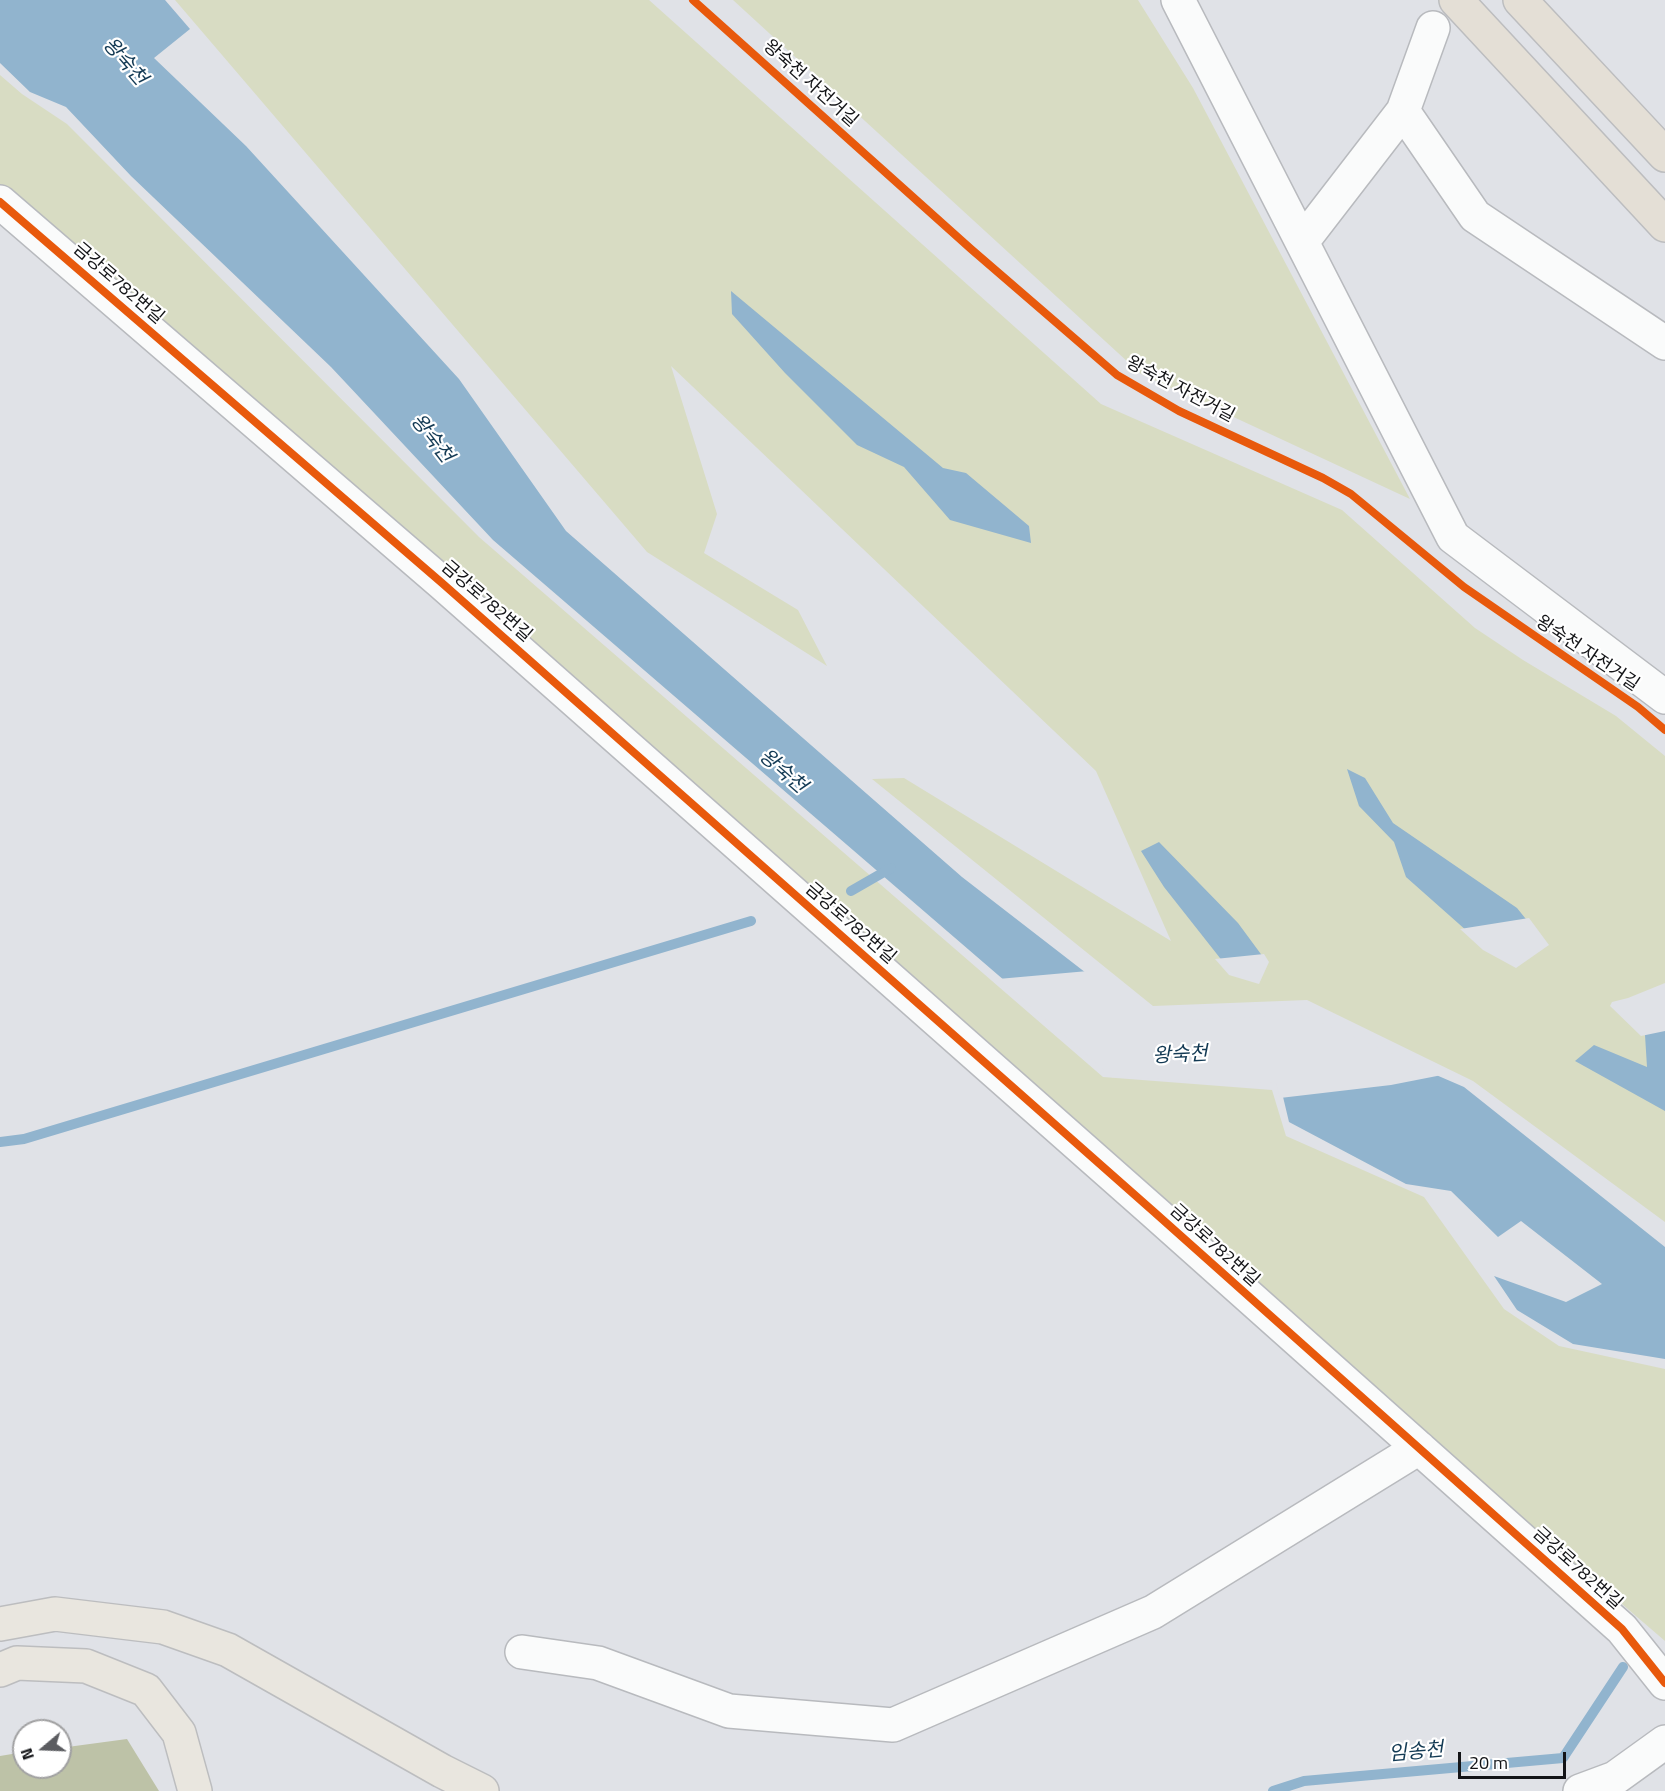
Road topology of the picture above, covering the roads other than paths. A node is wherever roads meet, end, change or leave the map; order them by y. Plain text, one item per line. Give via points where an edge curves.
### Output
1 (1178, 0) edge
2 (1456, 0) edge
3 (1520, 0) edge
4 (1433, 28) dead end
5 (1403, 111) junction
6 (1665, 155) edge
7 (0, 202) edge
8 (1665, 225) edge
9 (1302, 242) junction
10 (1665, 343) edge
11 (1665, 697) edge
12 (1419, 1448) junction
13 (0, 1624) edge
14 (522, 1652) dead end
15 (0, 1670) edge
16 (1665, 1683) edge
17 (1665, 1742) edge
18 (195, 1791) edge
19 (482, 1791) edge
20 (1580, 1791) edge

1 - 9 street
2 - 8 highway
3 - 6 highway
4 - 5 street
5 - 9 street
5 - 10 street via 1475,216
7 - 12 street, 금강로782번길 via 442,583
9 - 11 street via 1453,537
12 - 14 street via 1153,1612 892,1725 729,1711 598,1663
12 - 16 street, 금강로782번길 via 1622,1629
13 - 19 main road via 55,1614 163,1627 228,1650
15 - 18 main road via 17,1663 86,1666 146,1690 179,1733
17 - 20 street via 1615,1778

